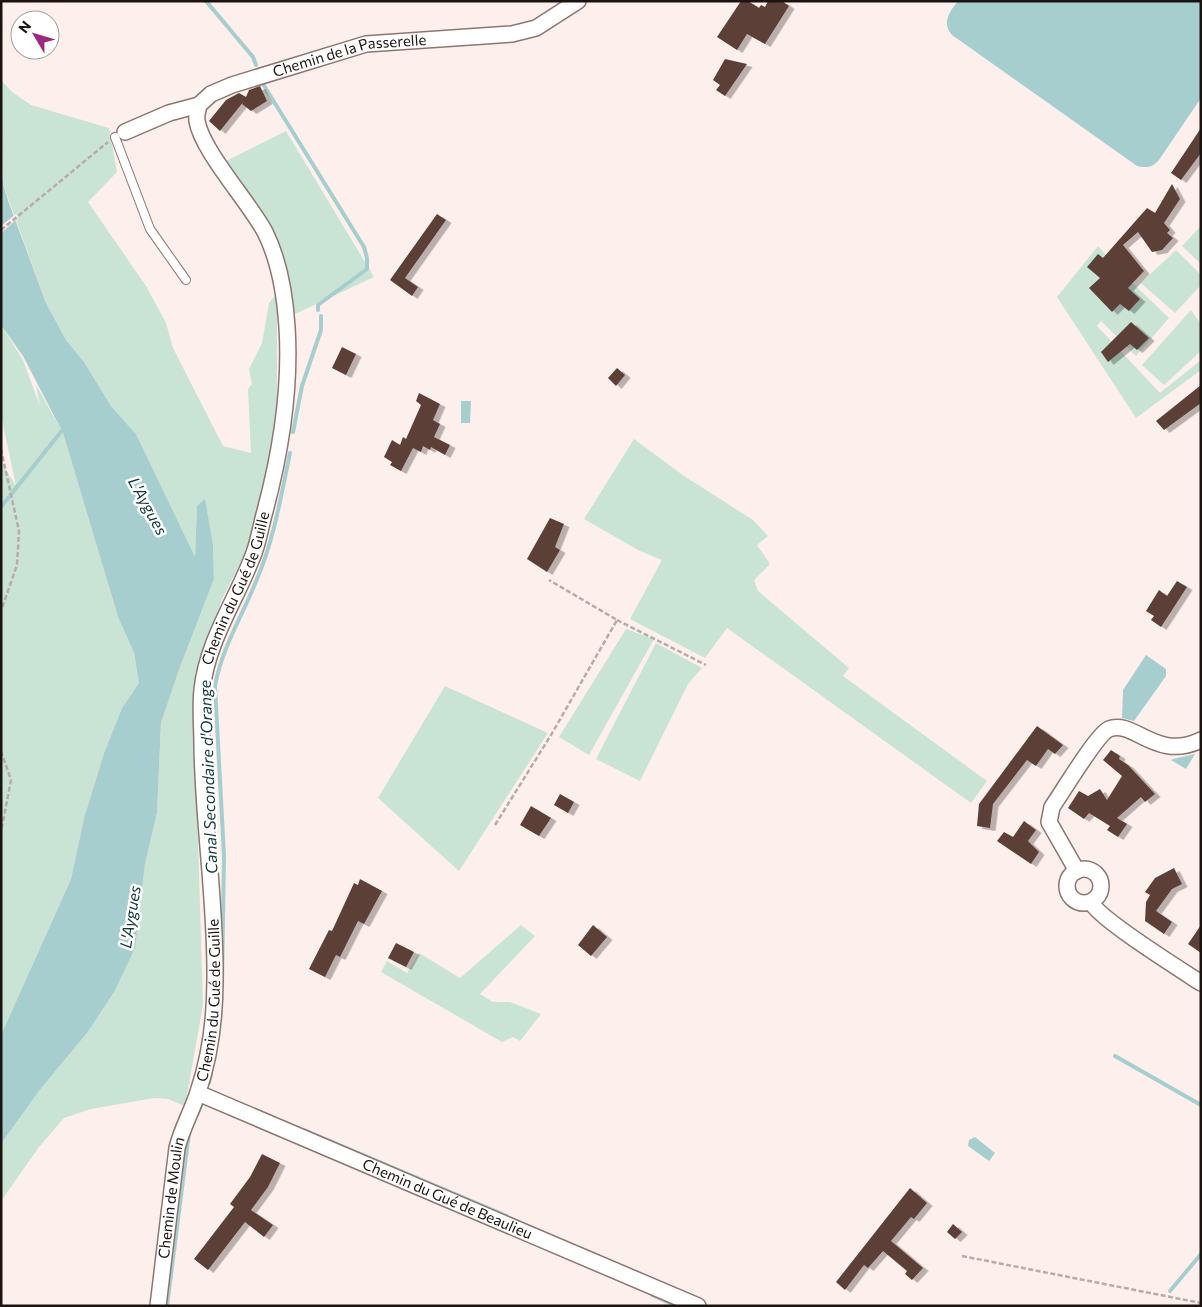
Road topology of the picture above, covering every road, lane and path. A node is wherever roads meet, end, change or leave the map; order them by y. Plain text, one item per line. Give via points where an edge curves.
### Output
1 (578, 1) edge
2 (199, 105) junction
3 (120, 134) joint
4 (94, 153) dead end
5 (1, 230) edge
6 (186, 280) dead end
7 (1, 449) edge
8 (549, 580) dead end
9 (1, 611) edge
10 (617, 620) junction
11 (706, 665) dead end
12 (1201, 740) edge
13 (1, 751) edge
14 (495, 825) dead end
15 (1, 832) edge
16 (1080, 867) junction
17 (1097, 902) junction
18 (1201, 983) edge
19 (204, 1096) junction
20 (962, 1256) dead end
21 (1201, 1303) edge
22 (158, 1306) edge
23 (698, 1306) edge

1 - 2 street, Chemin de la Passerelle via 536,28 512,34 366,44 232,85 211,94
2 - 3 street, Chemin de la Passerelle via 169,113
2 - 19 street, Chemin du Gué de Guille via 197,122 207,145 265,232 277,263 284,293 289,365 281,437 259,533 205,667 203,766 216,982
3 - 6 lane via 150,229
4 - 5 path
7 - 9 path via 19,531 17,565
8 - 10 path
10 - 11 path
10 - 14 path
12 - 16 street via 1174,747 1117,728 1108,730 1098,739 1052,807 1049,822
13 - 15 path via 12,780
16 - 17 street via 1092,871 1100,879
16 - 17 path via 1095,866 1104,874 1106,888
16 - 17 street via 1068,879 1070,896 1080,903
17 - 18 street via 1094,908 1117,926
19 - 22 street, Chemin de Moulin via 183,1126 177,1148
19 - 23 street, Chemin du Gué de Beaulieu
20 - 21 path

